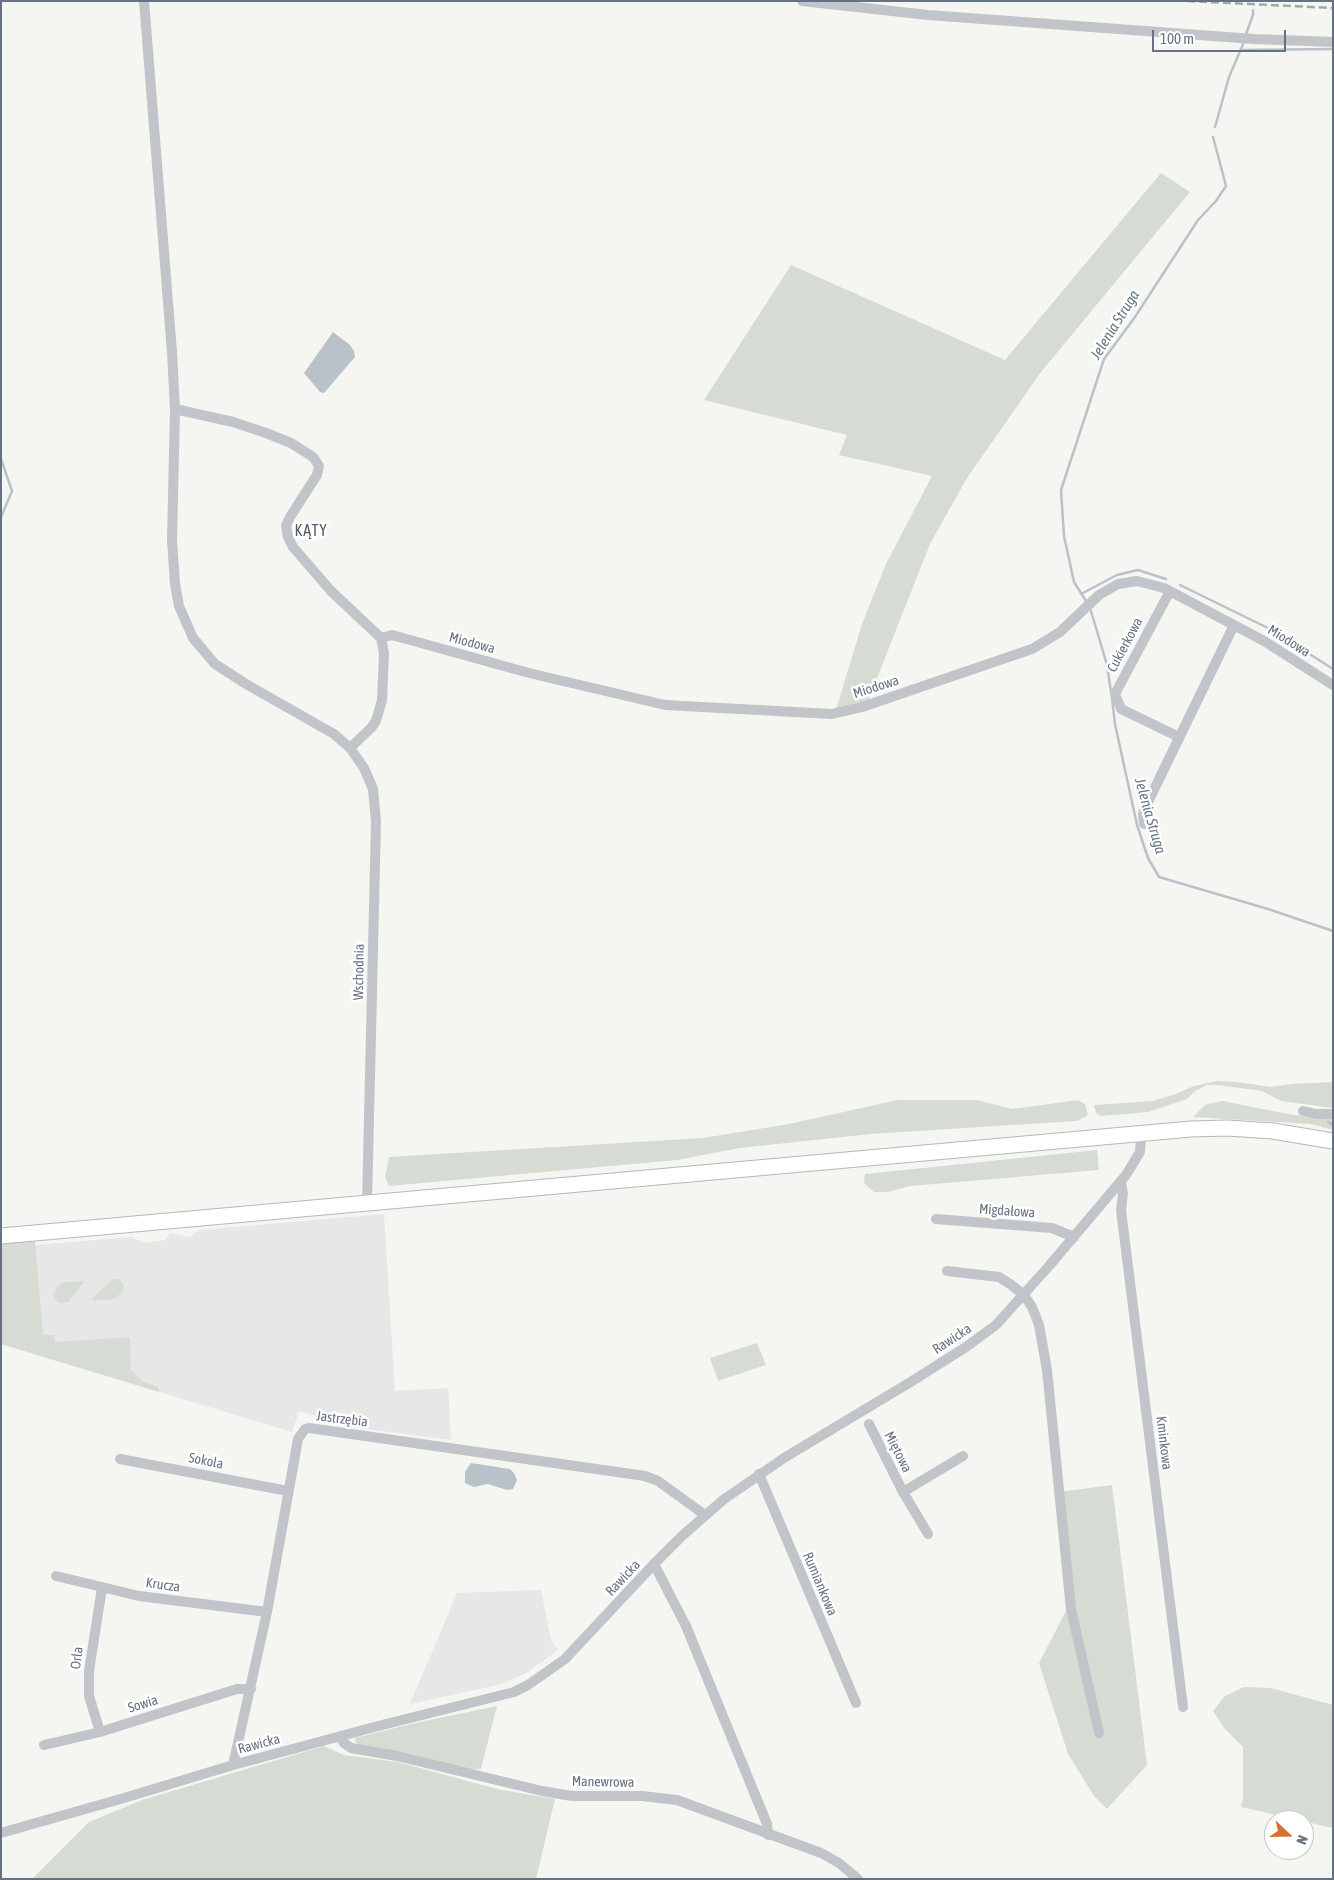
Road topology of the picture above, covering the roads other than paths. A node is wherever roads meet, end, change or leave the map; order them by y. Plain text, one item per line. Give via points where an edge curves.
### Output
1 (144, 1) edge
2 (802, 1) edge
3 (1333, 42) edge
4 (175, 409) junction
5 (1170, 591) junction
6 (1234, 625) junction
7 (381, 638) junction
8 (1333, 685) edge
9 (1179, 738) junction
10 (350, 748) junction
11 (1144, 824) dead end
12 (1303, 1111) dead end
13 (1333, 1114) edge
14 (1141, 1135) junction
15 (1333, 1141) edge
16 (1121, 1182) junction
17 (367, 1203) junction
18 (936, 1220) dead end
19 (1, 1236) edge
20 (1074, 1237) junction
21 (947, 1271) dead end
22 (1024, 1295) junction
23 (869, 1424) dead end
24 (963, 1456) dead end
25 (120, 1459) dead end
26 (759, 1474) junction
27 (288, 1491) junction
28 (903, 1492) junction
29 (705, 1515) junction
30 (928, 1534) dead end
31 (654, 1564) junction
32 (56, 1576) dead end
33 (102, 1588) junction
34 (267, 1612) junction
35 (250, 1689) junction
36 (856, 1704) dead end
37 (1183, 1707) dead end
38 (100, 1732) junction
39 (1099, 1733) dead end
40 (340, 1736) junction
41 (44, 1745) dead end
42 (233, 1765) junction
43 (1, 1833) edge
44 (768, 1835) junction
45 (858, 1879) edge

1 - 4 street, Wschodnia
2 - 3 street via 928,15 1254,40
4 - 7 street via 233,422 291,443 313,457 319,466 317,475 290,517 286,526 288,537 331,591
4 - 10 street, Wschodnia via 175,584 178,606 192,638 215,664 334,734
5 - 6 street, Miodowa
5 - 7 street, Miodowa via 1138,581 1118,584 1099,595 1060,632 1032,649 862,707 832,714 665,705 529,673 392,635
5 - 9 street, Cukierkowa via 1116,694 1121,709
6 - 8 street, Miodowa via 1264,640
6 - 9 street
7 - 10 street via 384,654 380,709 376,721
9 - 11 street via 1147,804
10 - 17 street, Wschodnia via 373,789 376,815
12 - 13 street
14 - 15 main road via 1227,1128 1287,1132
14 - 16 street, Rawicka via 1140,1152
14 - 17 main road
16 - 20 street, Rawicka
16 - 37 street, Kminkowa via 1121,1210
17 - 19 main road
18 - 20 street, Migdałowa via 1052,1228
20 - 22 street, Rawicka
21 - 22 street via 999,1277
22 - 26 street, Rawicka via 996,1325 966,1347
22 - 39 street via 1039,1326 1044,1352 1071,1609
23 - 28 street, Miętowa
24 - 28 street, Miętowa
25 - 27 street, Sokola
26 - 29 street, Rawicka
26 - 36 street, Rumiankowa
27 - 29 street, Jastrzębia via 298,1439 304,1429 309,1428 646,1476
27 - 34 street, Jastrzębia
28 - 30 street, Miętowa
29 - 31 street, Rawicka
31 - 40 street, Rawicka via 565,1660 528,1686
31 - 44 street via 693,1643 767,1824
32 - 33 street, Krucza
33 - 34 street, Krucza via 139,1596
33 - 38 street, Orla via 88,1671 89,1696
34 - 35 street, Jastrzębia
35 - 38 street, Sowia via 237,1689
35 - 42 street, Jastrzębia
38 - 41 street, Sowia
40 - 42 street, Rawicka
40 - 44 street, Manewrowa via 351,1748 542,1791 572,1796 642,1796 677,1800
42 - 43 street, Rawicka
44 - 45 street, Manewrowa via 827,1856

